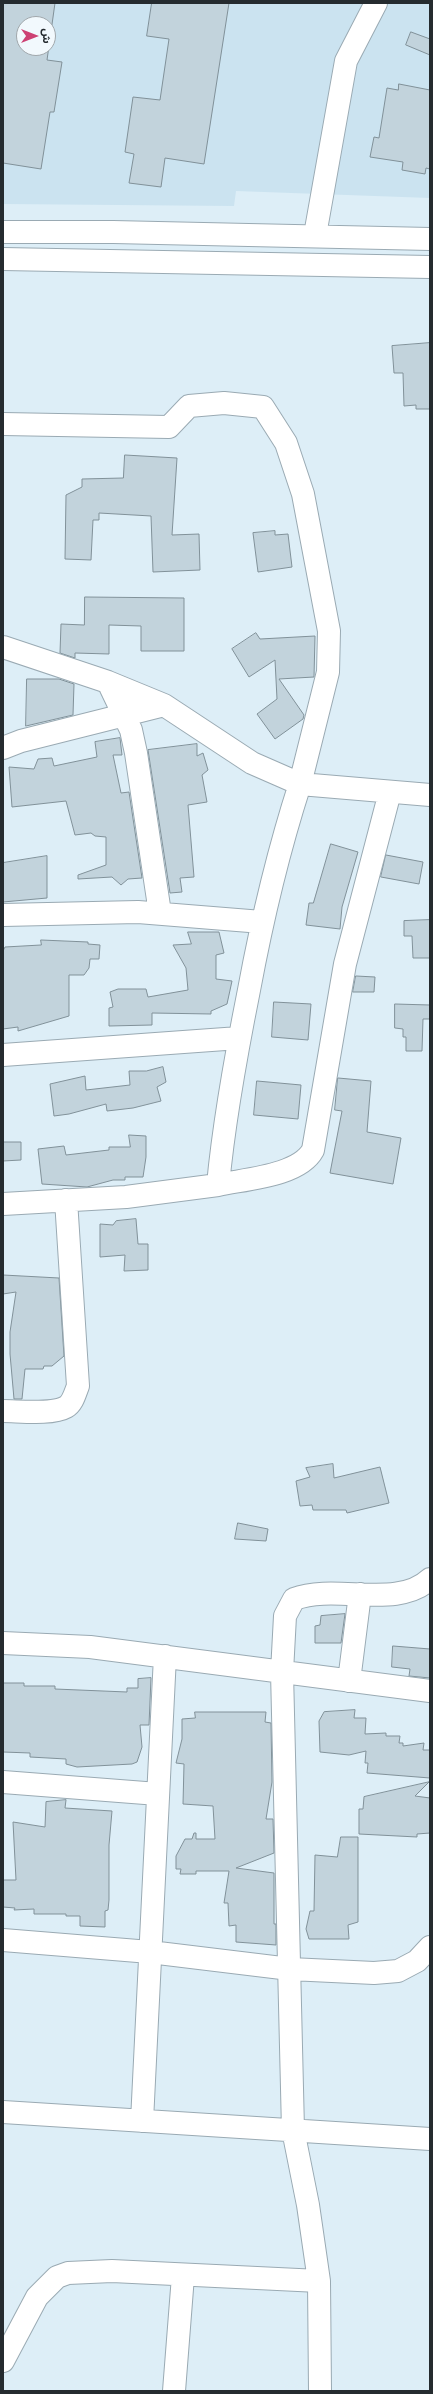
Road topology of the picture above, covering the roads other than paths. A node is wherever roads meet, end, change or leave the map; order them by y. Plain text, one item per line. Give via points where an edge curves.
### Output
1 (376, 3) edge
2 (3, 232) edge
3 (315, 236) junction
4 (430, 239) edge
5 (3, 259) edge
6 (430, 267) edge
7 (3, 424) edge
8 (3, 647) edge
9 (108, 682) junction
10 (164, 705) junction
11 (123, 715) junction
12 (3, 748) edge
13 (300, 784) junction
14 (390, 792) junction
15 (430, 795) edge
16 (160, 913) junction
17 (3, 915) edge
18 (262, 922) junction
19 (239, 1038) junction
20 (3, 1055) edge
21 (218, 1185) junction
22 (66, 1200) junction
23 (3, 1204) edge
24 (3, 1411) edge
25 (430, 1579) edge
26 (360, 1594) junction
27 (3, 1643) edge
28 (165, 1656) junction
29 (282, 1672) junction
30 (349, 1681) junction
31 (430, 1691) edge
32 (3, 1782) edge
33 (158, 1794) junction
34 (3, 1940) edge
35 (430, 1947) edge
36 (150, 1952) junction
37 (290, 1969) junction
38 (3, 2112) edge
39 (142, 2121) junction
40 (293, 2130) junction
41 (430, 2139) edge
42 (183, 2276) junction
43 (319, 2281) junction
44 (3, 2361) edge
45 (174, 2391) edge
46 (320, 2391) edge

1 - 3 street via 346,61
2 - 3 street
3 - 4 street
5 - 6 street
7 - 13 street via 169,427 190,406 224,403 263,407 286,443 303,494 329,631 328,672
8 - 9 street
9 - 10 street
9 - 11 street
10 - 11 street
10 - 13 street via 252,763
11 - 12 street
11 - 16 street via 131,730 136,753
13 - 14 street
13 - 18 street via 282,839
14 - 15 street
14 - 21 street via 345,964 313,1150 308,1157 285,1171
16 - 17 street
16 - 18 street
18 - 19 street
19 - 20 street
19 - 21 street
21 - 22 street via 126,1197
22 - 23 street
22 - 24 street via 78,1386 73,1399 66,1407 50,1411
25 - 26 street via 409,1593
26 - 29 street via 310,1593 294,1599 285,1616
26 - 30 street
27 - 28 street via 90,1647
28 - 29 street
28 - 33 street
29 - 30 street
29 - 37 street
30 - 31 street
32 - 33 street
33 - 36 street
34 - 36 street
35 - 37 street via 416,1961 398,1971 374,1973
36 - 37 street
36 - 39 street
37 - 40 street
38 - 39 street
39 - 40 street
40 - 41 street
40 - 43 street via 308,2205
42 - 43 street
42 - 44 street via 81,2271 57,2277 37,2297
42 - 45 street
43 - 46 street

